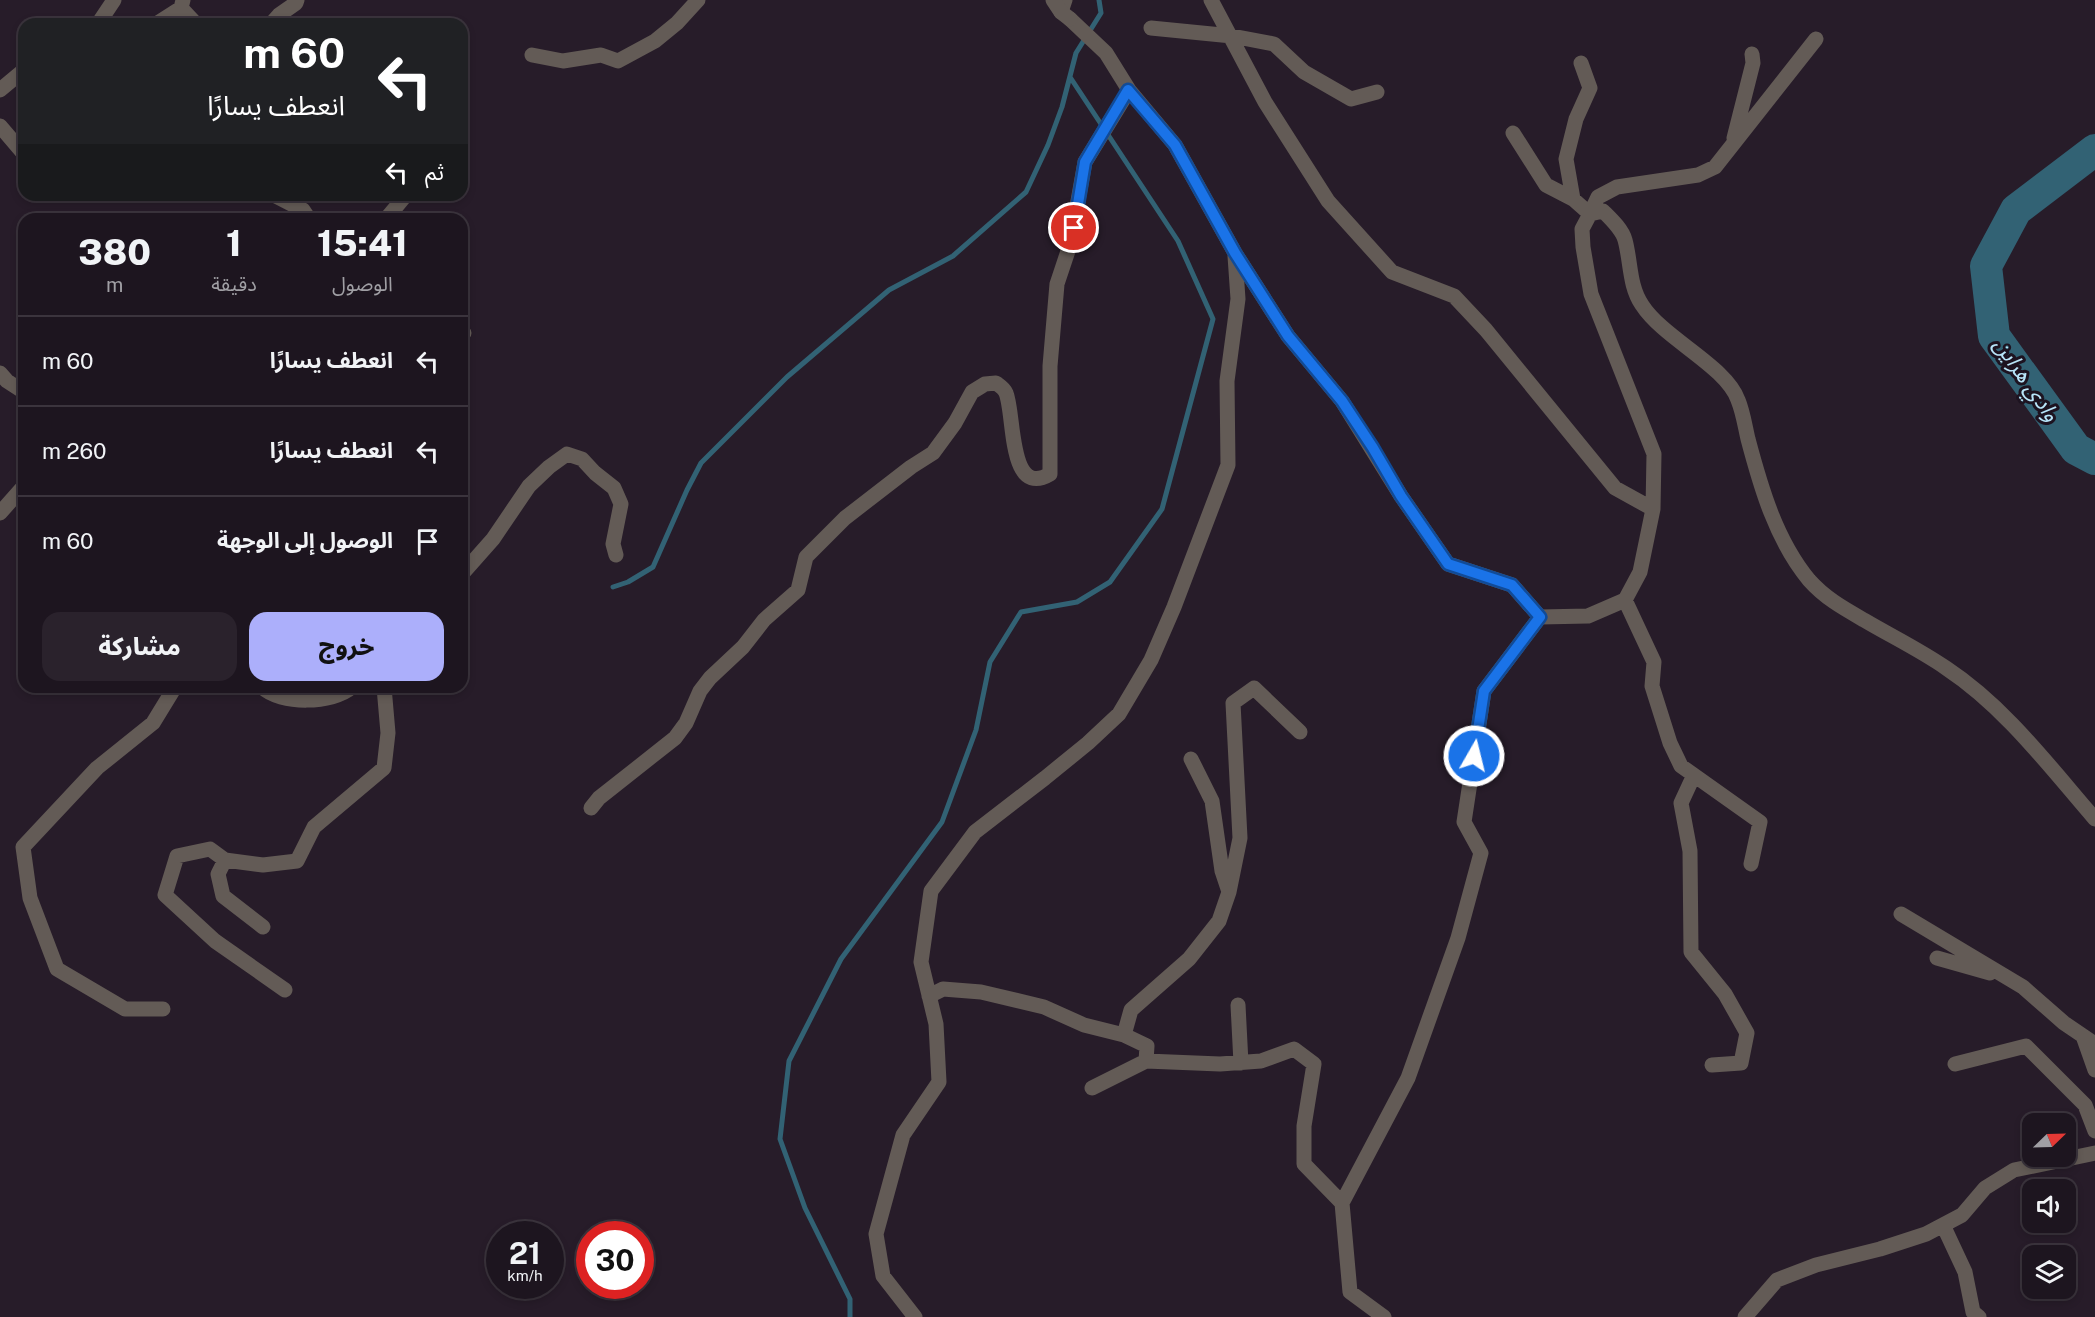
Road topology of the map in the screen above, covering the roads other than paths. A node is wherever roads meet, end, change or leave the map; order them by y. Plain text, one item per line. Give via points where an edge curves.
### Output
1 (114, 0) edge
2 (297, 0) edge
3 (698, 0) edge
4 (1211, 0) edge
5 (182, 4) edge
6 (1062, 8) edge
7 (102, 18) edge
8 (164, 18) edge
9 (192, 18) edge
10 (276, 18) edge
11 (1151, 28) dead end
12 (1232, 36) junction
13 (1816, 39) dead end
14 (1752, 54) dead end
15 (532, 55) dead end
16 (1581, 63) dead end
17 (18, 74) edge
18 (0, 90) edge
19 (1128, 90) junction
20 (1377, 92) dead end
21 (0, 126) edge
22 (1513, 133) dead end
23 (1732, 144) junction
24 (18, 147) edge
25 (1573, 199) junction
26 (286, 201) edge
27 (401, 201) edge
28 (305, 213) edge
29 (391, 213) edge
30 (1590, 214) junction
31 (1235, 253) junction
32 (0, 373) edge
33 (18, 388) edge
34 (18, 493) edge
35 (1653, 509) junction
36 (0, 513) edge
37 (616, 555) dead end
38 (468, 567) edge
39 (1625, 600) junction
40 (1540, 617) junction
41 (171, 693) edge
42 (268, 693) edge
43 (344, 693) edge
44 (385, 693) edge
45 (1300, 732) dead end
46 (1191, 759) dead end
47 (1694, 775) junction
48 (591, 808) dead end
49 (2095, 819) edge
50 (225, 860) junction
51 (1751, 864) dead end
52 (1229, 892) junction
53 (1901, 914) dead end
54 (263, 927) dead end
55 (1937, 958) dead end
56 (2004, 977) junction
57 (285, 990) dead end
58 (929, 996) junction
59 (1238, 1005) dead end
60 (163, 1009) dead end
61 (1124, 1035) junction
62 (2089, 1040) edge
63 (1146, 1061) junction
64 (1241, 1063) junction
65 (1955, 1064) dead end
66 (1712, 1065) dead end
67 (2095, 1070) edge
68 (1092, 1088) dead end
69 (2095, 1131) edge
70 (2095, 1153) edge
71 (1342, 1203) junction
72 (1943, 1225) junction
73 (915, 1317) edge
74 (1384, 1317) edge
75 (1745, 1317) edge
76 (1978, 1317) edge

1 - 7 street
2 - 10 street
3 - 15 street via 655,41 618,61 601,55 563,61
4 - 12 street
5 - 8 street
5 - 9 street
6 - 19 street via 1106,52
11 - 12 street
12 - 20 street via 1274,45 1304,72 1351,99
12 - 35 street via 1265,102 1328,201 1344,219 1392,272 1454,296 1615,488
13 - 23 street
14 - 23 street
16 - 25 street via 1590,88 1576,119 1566,159
17 - 18 street
19 - 31 street via 1175,145
19 - 48 street via 1085,162 1070,245 1057,285 1050,366 1050,474 1041,480 1028,478 1020,469 1005,390 996,383 972,392 933,453 845,518 806,557 798,590 710,678 675,738
21 - 24 street
22 - 25 street via 1546,185
23 - 30 street via 1715,167 1698,175 1617,187 1598,197
25 - 30 street
26 - 28 street
27 - 29 street
30 - 35 street via 1582,229 1591,294 1650,440 1654,454
30 - 49 street via 1603,211 1617,226 1624,238 1630,274 1641,304 1656,323 1717,373 1738,398 1775,522 1809,580 1830,600 1946,667 1982,694
31 - 40 street via 1288,336 1342,401 1448,564 1512,585
31 - 58 street via 1238,299 1227,381 1228,465 1174,607 1119,714 975,832 931,891 921,962
32 - 33 street
34 - 36 street
35 - 39 street via 1640,572
37 - 38 street via 613,544 621,504 614,488 582,459 567,454 529,486 494,539
39 - 40 street via 1588,616
39 - 47 street via 1654,662 1652,686 1670,743 1681,766
40 - 71 street via 1484,691 1464,822 1481,853 1458,938 1408,1078
41 - 60 street via 153,723 97,768 23,847 30,898 57,969 125,1009
42 - 43 street via 287,699 333,698
44 - 50 street via 388,733 384,768 314,827 297,861 263,864
45 - 52 street via 1254,688 1233,703 1240,838
46 - 52 street via 1212,801 1222,871
47 - 51 street via 1760,822
47 - 66 street via 1681,803 1690,851 1691,952 1725,994 1747,1033 1741,1063
50 - 54 street via 218,874 222,896
50 - 57 street via 210,849 177,856 165,895 214,941
52 - 61 street via 1219,921 1189,960 1131,1010
53 - 56 street
55 - 56 street
56 - 62 street via 2023,987
58 - 61 street via 943,989 981,992 1044,1007 1084,1025
58 - 73 street via 936,1023 939,1082 903,1135 876,1234 884,1276
59 - 64 street
61 - 63 street via 1147,1046
62 - 67 street
63 - 64 street
63 - 68 street
64 - 71 street via 1261,1061 1294,1049 1314,1064 1304,1126 1304,1164
65 - 69 street via 2026,1046 2085,1105
70 - 72 street via 2014,1170 1985,1188 1962,1215
71 - 74 street via 1350,1292
72 - 75 street via 1926,1234 1777,1280
72 - 76 street via 1965,1272 1973,1312

